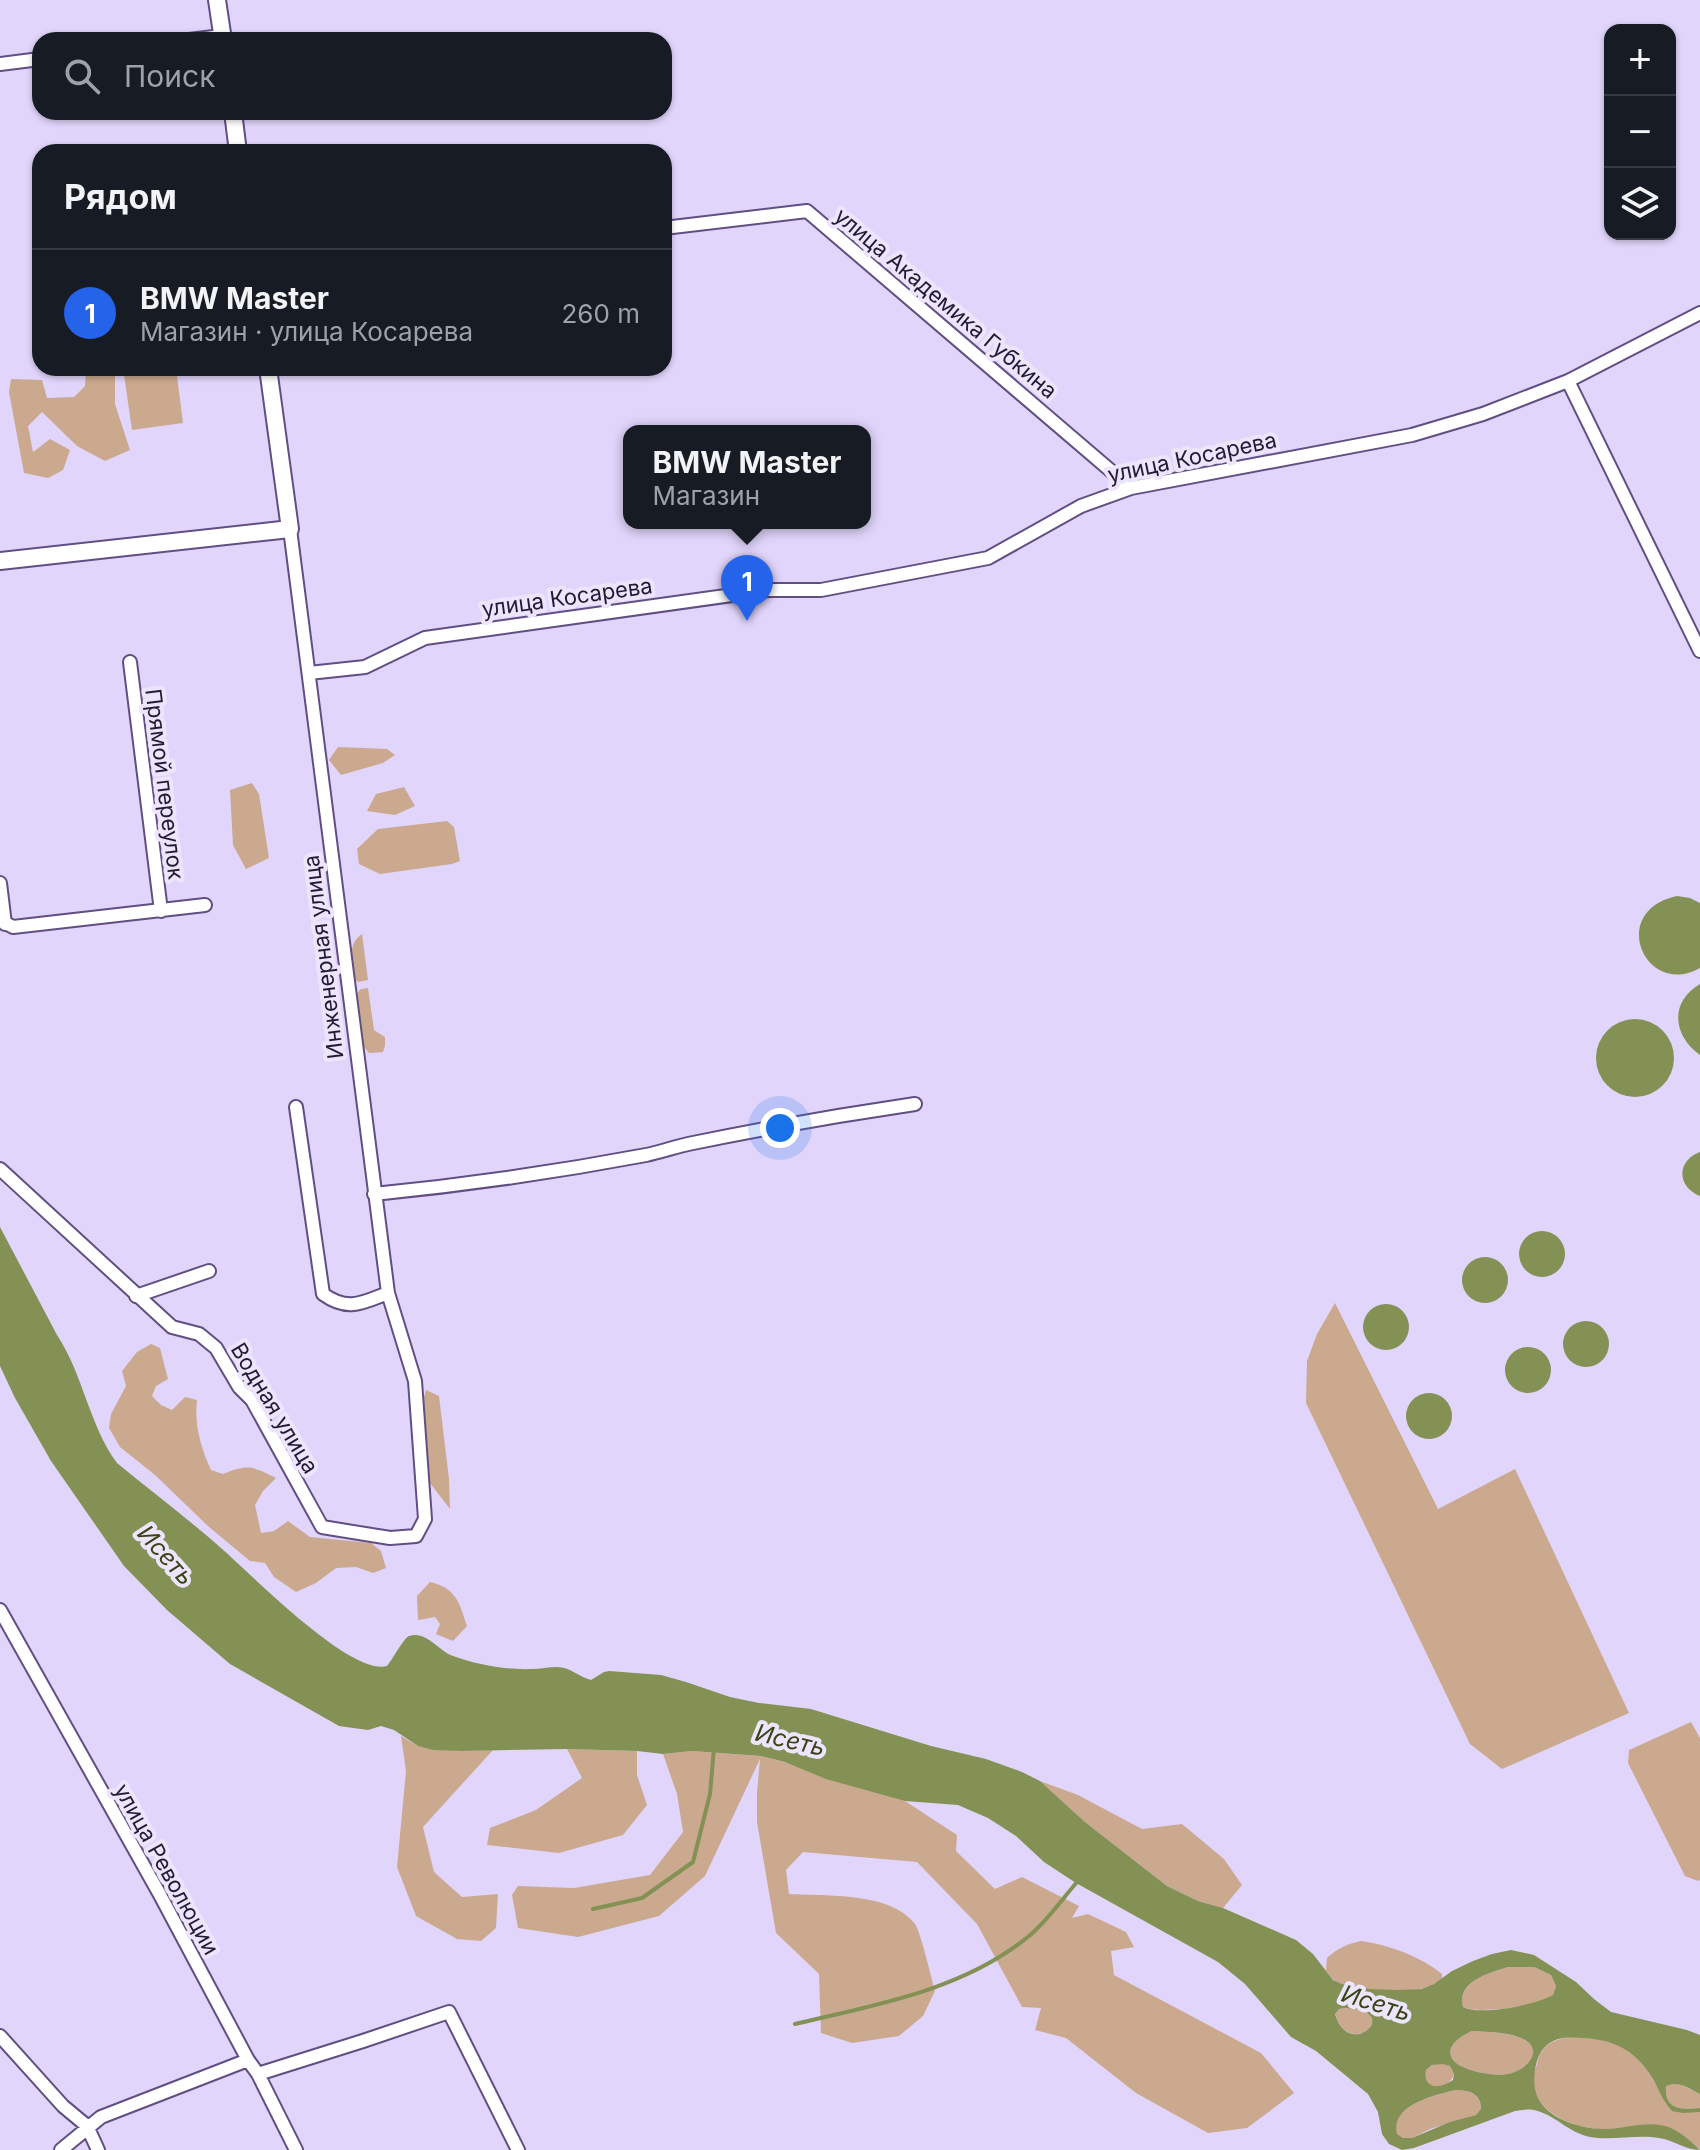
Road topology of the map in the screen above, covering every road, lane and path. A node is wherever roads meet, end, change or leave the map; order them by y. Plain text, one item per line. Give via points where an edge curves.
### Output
1 (217, 0) edge
2 (221, 32) edge
3 (32, 60) edge
4 (0, 64) edge
5 (234, 120) edge
6 (237, 144) edge
7 (672, 227) edge
8 (1700, 313) edge
9 (269, 376) edge
10 (1568, 381) junction
11 (1131, 488) junction
12 (290, 529) junction
13 (0, 561) edge
14 (1700, 651) edge
15 (130, 662) dead end
16 (309, 673) junction
17 (0, 883) edge
18 (205, 905) dead end
19 (161, 911) junction
20 (2, 922) edge
21 (915, 1104) dead end
22 (296, 1107) dead end
23 (0, 1169) edge
24 (374, 1194) junction
25 (209, 1271) dead end
26 (388, 1293) junction
27 (136, 1296) junction
28 (416, 1536) joint
29 (0, 1610) edge
30 (0, 2036) edge
31 (248, 2060) junction
32 (258, 2074) junction
33 (87, 2126) junction
34 (61, 2150) edge
35 (98, 2150) edge
36 (296, 2150) edge
37 (518, 2150) edge

1 - 2 street
3 - 4 street
5 - 6 street
7 - 11 street, улица Академика Губкина via 807,211
8 - 10 street, улица Косарева
9 - 12 street, Инженерная улица
10 - 11 street, улица Косарева via 1412,435
10 - 14 street
11 - 16 street, улица Косарева via 1081,506 988,558 821,590 768,590 425,638 365,667
12 - 13 street
12 - 16 street, Инженерная улица
15 - 19 street, Прямой переулок
16 - 24 street, Инженерная улица
17 - 20 street
18 - 19 street
19 - 20 street via 13,927
21 - 24 street via 574,1167
22 - 26 street via 323,1294 337,1303 361,1304
23 - 27 street, Водная улица
24 - 26 street, Инженерная улица
25 - 27 street
26 - 28 street, Инженерная улица via 415,1381 425,1519
27 - 28 street, Водная улица via 172,1327 199,1334 216,1348 252,1400 322,1527 390,1538
29 - 31 street, улица Революции
30 - 33 street
31 - 32 street, улица Революции
31 - 33 street
32 - 36 street, улица Революции
32 - 37 street via 449,2012
33 - 34 street
33 - 35 street

